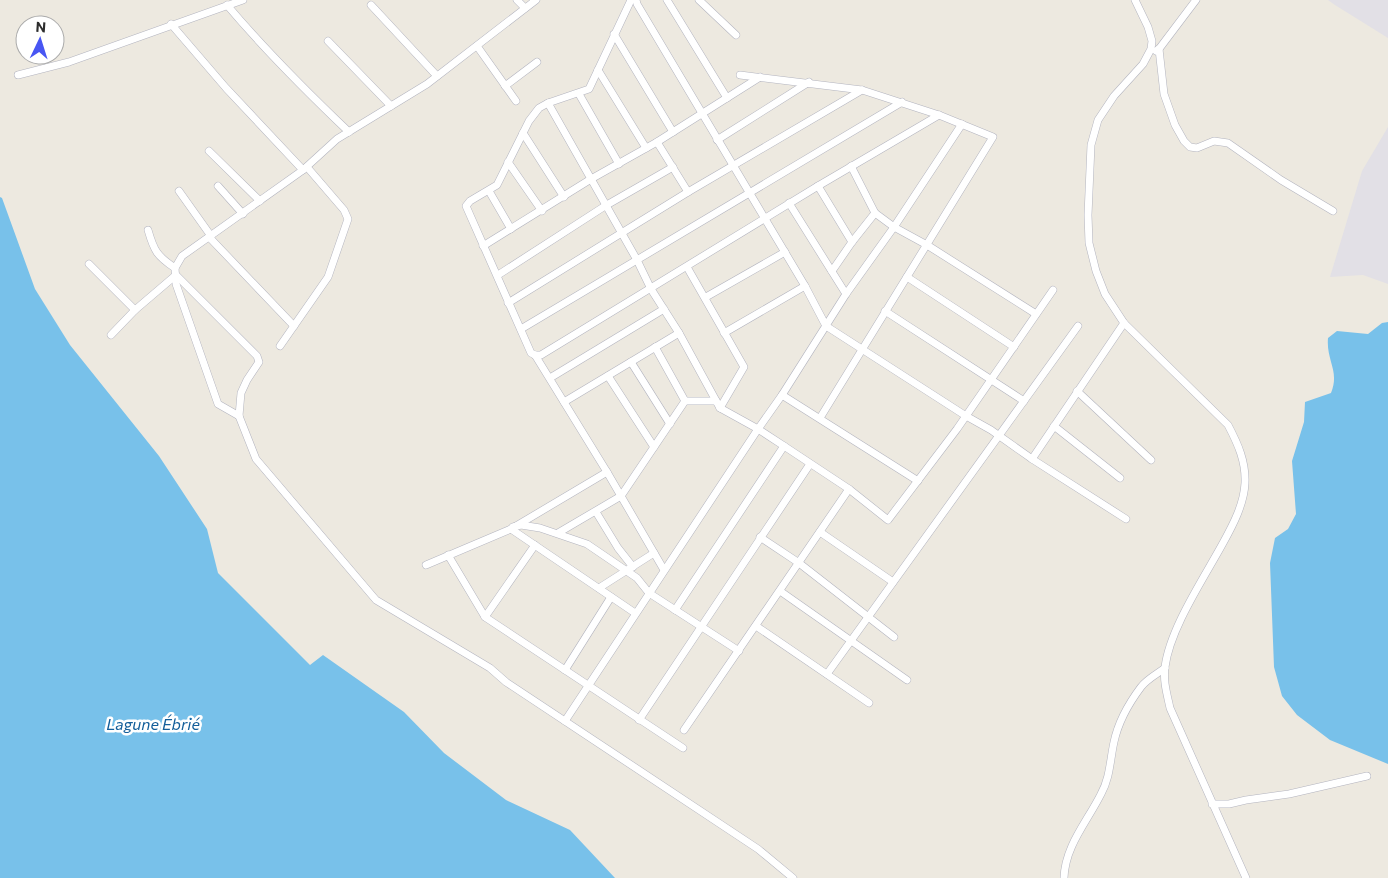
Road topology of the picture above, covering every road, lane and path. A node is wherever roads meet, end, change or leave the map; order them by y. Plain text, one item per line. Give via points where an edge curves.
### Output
1 (243, 0) edge
2 (518, 0) edge
3 (536, 0) edge
4 (631, 0) edge
5 (636, 0) edge
6 (667, 0) edge
7 (699, 0) edge
8 (1135, 0) edge
9 (1196, 0) edge
10 (227, 5) junction
11 (371, 5) dead end
12 (525, 8) junction
13 (171, 24) junction
14 (614, 34) junction
15 (736, 35) dead end
16 (328, 41) dead end
17 (477, 46) junction
18 (1159, 49) junction
19 (1149, 56) junction
20 (537, 62) dead end
21 (598, 70) junction
22 (18, 75) dead end
23 (740, 75) dead end
24 (436, 76) junction
25 (760, 77) junction
26 (809, 82) junction
27 (506, 86) junction
28 (862, 90) junction
29 (579, 94) junction
30 (727, 98) junction
31 (516, 101) dead end
32 (902, 102) junction
33 (548, 103) junction
34 (391, 106) junction
35 (702, 114) junction
36 (939, 115) junction
37 (962, 124) junction
38 (349, 132) junction
39 (673, 132) junction
40 (523, 133) junction
41 (717, 140) junction
42 (657, 142) junction
43 (646, 148) junction
44 (209, 151) dead end
45 (508, 162) junction
46 (619, 164) junction
47 (733, 166) junction
48 (850, 166) junction
49 (673, 167) junction
50 (305, 168) junction
51 (591, 179) junction
52 (218, 186) dead end
53 (818, 186) junction
54 (179, 191) dead end
55 (489, 191) junction
56 (688, 192) junction
57 (749, 192) junction
58 (564, 196) junction
59 (260, 201) junction
60 (789, 203) junction
61 (606, 206) junction
62 (542, 211) junction
63 (1333, 211) dead end
64 (875, 213) junction
65 (242, 214) junction
66 (765, 218) junction
67 (894, 227) junction
68 (511, 229) junction
69 (148, 230) dead end
70 (621, 233) junction
71 (210, 236) junction
72 (852, 242) junction
73 (926, 244) junction
74 (483, 246) junction
75 (785, 252) junction
76 (637, 260) junction
77 (89, 264) dead end
78 (687, 267) junction
79 (176, 271) junction
80 (832, 271) junction
81 (498, 276) junction
82 (906, 277) junction
83 (805, 286) junction
84 (651, 289) junction
85 (1053, 290) dead end
86 (846, 294) junction
87 (706, 297) junction
88 (508, 303) junction
89 (664, 309) junction
90 (135, 310) junction
91 (885, 311) junction
92 (1036, 314) junction
93 (1124, 323) junction
94 (294, 326) junction
95 (826, 326) junction
96 (1078, 326) dead end
97 (521, 329) junction
98 (679, 333) junction
99 (724, 334) junction
100 (111, 335) dead end
101 (280, 346) dead end
102 (1014, 347) junction
103 (655, 348) junction
104 (862, 349) junction
105 (536, 355) junction
106 (631, 362) junction
107 (608, 376) junction
108 (550, 378) junction
109 (991, 379) junction
110 (1077, 391) junction
111 (782, 395) junction
112 (1024, 400) junction
113 (685, 401) junction
114 (564, 402) junction
115 (718, 404) junction
116 (239, 416) junction
117 (966, 416) junction
118 (820, 418) junction
119 (670, 424) junction
120 (1054, 426) junction
121 (758, 429) junction
122 (999, 435) junction
123 (784, 446) junction
124 (654, 448) junction
125 (1032, 458) junction
126 (1151, 460) dead end
127 (810, 464) junction
128 (607, 472) junction
129 (1120, 478) dead end
130 (918, 482) junction
131 (849, 489) junction
132 (621, 496) junction
133 (596, 512) junction
134 (1126, 519) dead end
135 (512, 528) junction
136 (820, 532) junction
137 (558, 533) junction
138 (760, 537) junction
139 (535, 545) junction
140 (654, 553) junction
141 (448, 555) junction
142 (799, 562) junction
143 (426, 565) dead end
144 (630, 569) junction
145 (664, 570) junction
146 (893, 582) junction
147 (599, 588) junction
148 (780, 591) junction
149 (649, 593) junction
150 (611, 597) junction
151 (676, 610) junction
152 (635, 613) junction
153 (485, 617) junction
154 (868, 617) junction
155 (700, 626) junction
156 (756, 626) junction
157 (894, 637) dead end
158 (851, 640) junction
159 (739, 651) junction
160 (1165, 668) junction
161 (565, 670) junction
162 (827, 674) junction
163 (907, 680) dead end
164 (588, 686) junction
165 (869, 703) dead end
166 (639, 720) junction
167 (565, 721) junction
168 (684, 730) dead end
169 (683, 748) dead end
170 (1367, 776) dead end
171 (1212, 804) junction
172 (792, 878) edge
173 (1064, 878) edge
174 (1246, 878) edge

1 - 10 street
2 - 12 street
3 - 12 street
4 - 14 street
5 - 35 street
6 - 30 street
7 - 15 street
8 - 19 street via 1152,41
9 - 18 street
10 - 13 street
10 - 38 street via 276,60
11 - 24 street
12 - 17 street
13 - 22 street via 69,62
13 - 50 street via 226,88
14 - 21 street
14 - 39 street
16 - 34 street
17 - 24 street
17 - 27 street
18 - 19 street
18 - 63 street via 1164,94 1175,125 1190,147 1197,148 1214,141 1228,143 1280,180
19 - 93 street via 1098,120 1091,145 1089,244 1105,294
20 - 27 street
21 - 29 street via 589,89
21 - 43 street
23 - 25 street
24 - 34 street
25 - 26 street
25 - 30 street
26 - 28 street
26 - 41 street
27 - 31 street
28 - 32 street
28 - 47 street
29 - 33 street
29 - 46 street
30 - 35 street
32 - 36 street
32 - 57 street
33 - 40 street via 539,108
33 - 51 street
34 - 38 street
35 - 39 street
35 - 41 street
36 - 37 street
36 - 48 street
37 - 67 street
37 - 73 street via 993,137
38 - 50 street
39 - 42 street
40 - 45 street
40 - 58 street
41 - 47 street
42 - 43 street
42 - 49 street
43 - 46 street
44 - 59 street
45 - 55 street via 497,185
45 - 62 street
46 - 51 street
47 - 56 street
47 - 57 street
48 - 53 street
48 - 64 street
49 - 56 street
49 - 61 street
50 - 59 street
50 - 94 street via 344,210 348,219 328,277
51 - 58 street
51 - 61 street
52 - 65 street
53 - 60 street
53 - 72 street
54 - 71 street
55 - 68 street
55 - 74 street via 466,206
56 - 70 street
57 - 66 street
57 - 76 street
58 - 62 street
59 - 65 street
60 - 66 street
60 - 80 street
61 - 70 street
61 - 81 street
62 - 68 street
64 - 67 street
64 - 72 street
65 - 71 street
66 - 75 street
66 - 78 street
67 - 73 street
67 - 86 street
68 - 74 street
69 - 79 street via 160,258
70 - 76 street
70 - 88 street
71 - 79 street via 182,256
71 - 94 street
72 - 80 street
73 - 82 street
73 - 92 street
74 - 81 street
75 - 83 street
75 - 87 street
76 - 84 street
76 - 97 street
77 - 90 street
78 - 84 street
78 - 87 street
79 - 90 street
79 - 116 street via 176,284 218,404
79 - 116 street via 257,356 259,362 241,393
80 - 86 street
81 - 88 street
82 - 91 street
82 - 102 street
83 - 95 street
83 - 99 street
84 - 89 street
84 - 105 street
85 - 92 street
86 - 95 street
87 - 99 street
88 - 97 street
89 - 98 street
89 - 108 street
90 - 100 street
91 - 104 street
91 - 109 street
92 - 102 street
93 - 110 street
93 - 160 street via 1228,425 1244,463 1245,484 1240,508 1179,624 1170,644
94 - 101 street
95 - 104 street
95 - 111 street
96 - 112 street
97 - 105 street
98 - 103 street
98 - 115 street
99 - 115 street via 744,367
102 - 109 street
103 - 106 street
103 - 113 street
104 - 117 street
104 - 118 street
105 - 108 street
106 - 107 street
106 - 119 street
107 - 114 street
107 - 124 street
108 - 114 street
109 - 112 street
109 - 117 street
110 - 120 street
110 - 126 street
111 - 118 street
111 - 121 street
112 - 122 street
113 - 115 street
113 - 119 street
114 - 128 street
115 - 121 street
116 - 167 street via 256,459 376,600 490,668
117 - 122 street
117 - 130 street
118 - 130 street
119 - 124 street
120 - 125 street
120 - 129 street
121 - 123 street
121 - 145 street
122 - 125 street
122 - 146 street
123 - 127 street
123 - 151 street
124 - 132 street
125 - 134 street
127 - 131 street
127 - 138 street
128 - 132 street
128 - 135 street
130 - 131 street via 888,520
131 - 136 street
132 - 133 street
132 - 140 street
133 - 137 street
133 - 144 street
135 - 137 street via 521,525
135 - 139 street
135 - 141 street
136 - 142 street
136 - 146 street
137 - 144 street via 587,544
138 - 142 street
138 - 155 street
139 - 147 street
139 - 153 street
140 - 144 street
140 - 145 street
141 - 143 street
141 - 153 street
142 - 148 street
142 - 154 street
144 - 147 street
144 - 149 street
145 - 149 street
146 - 154 street
147 - 150 street
148 - 156 street
148 - 158 street
149 - 151 street
149 - 152 street
150 - 152 street
150 - 161 street
151 - 155 street
152 - 164 street
153 - 161 street
154 - 157 street
154 - 158 street
155 - 159 street
155 - 166 street
156 - 159 street
156 - 162 street
158 - 162 street
158 - 163 street
159 - 168 street
160 - 171 street via 1165,690 1170,708
160 - 173 street via 1141,687 1124,715 1114,742 1107,779 1080,829 1065,864
161 - 164 street
162 - 165 street
164 - 166 street
164 - 167 street
166 - 169 street
167 - 172 street via 758,849
170 - 171 street via 1290,794
171 - 174 street

